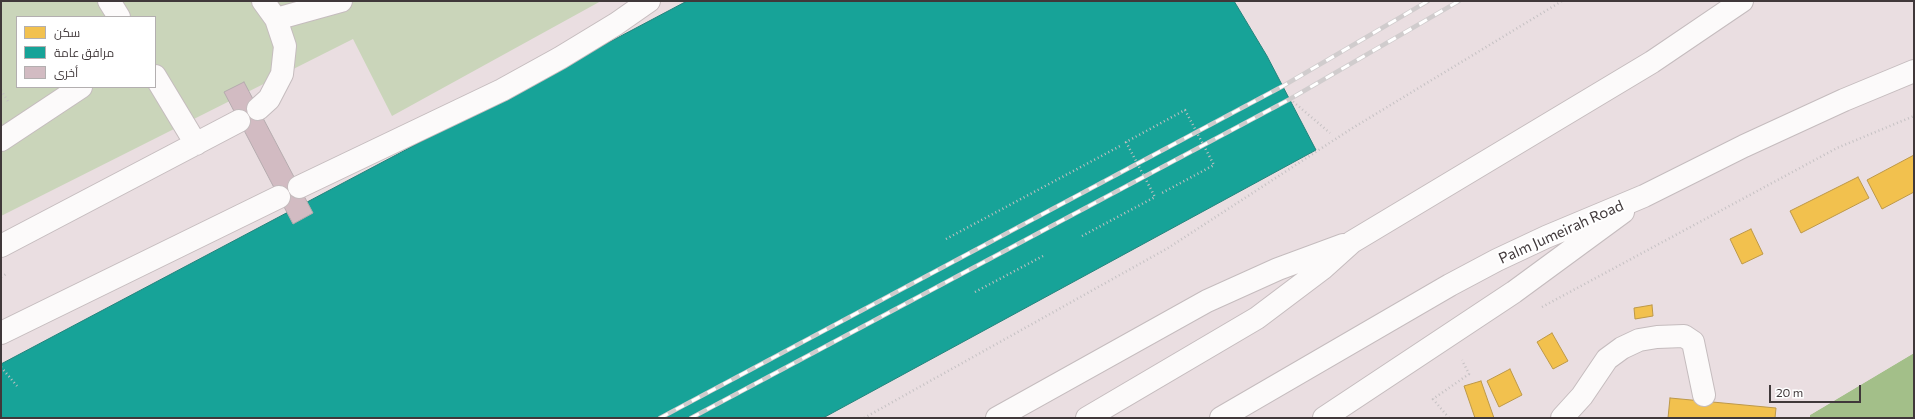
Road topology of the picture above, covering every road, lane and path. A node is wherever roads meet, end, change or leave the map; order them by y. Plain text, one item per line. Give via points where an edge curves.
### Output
1 (109, 1) edge
2 (263, 1) edge
3 (341, 1) edge
4 (649, 1) edge
5 (1562, 1) edge
6 (1742, 1) edge
7 (118, 16) edge
8 (276, 20) junction
9 (1914, 71) edge
10 (156, 78) edge
11 (79, 88) edge
12 (1290, 99) dead end
13 (258, 109) dead end
14 (1914, 116) edge
15 (239, 121) dead end
16 (1330, 133) dead end
17 (1, 140) edge
18 (196, 144) junction
19 (1122, 144) dead end
20 (299, 187) dead end
21 (1160, 194) dead end
22 (1644, 196) junction
23 (279, 197) dead end
24 (1082, 236) dead end
25 (946, 239) dead end
26 (1352, 242) junction
27 (1, 246) edge
28 (1044, 256) dead end
29 (975, 292) dead end
30 (1542, 308) dead end
31 (1, 333) edge
32 (1459, 354) dead end
33 (1, 367) edge
34 (17, 386) dead end
35 (1704, 395) dead end
36 (864, 418) edge
37 (997, 418) edge
38 (1087, 418) edge
39 (1221, 418) edge
40 (1324, 418) edge
41 (1449, 418) edge
42 (1562, 418) edge

1 - 7 main road
2 - 8 main road
3 - 8 main road
4 - 20 main road via 560,58 502,90
5 - 36 path via 1351,129 1168,248
6 - 26 main road via 1652,62
8 - 13 main road via 284,46 282,74 269,100
9 - 22 main road, Palm Jumeirah Road via 1744,146
10 - 18 main road
11 - 17 main road
12 - 16 path
14 - 30 path via 1837,148
15 - 18 main road
18 - 27 main road
19 - 25 path
21 - 24 path via 1214,165 1185,110 1126,142 1155,197
22 - 39 main road, Palm Jumeirah Road via 1546,237 1450,285
22 - 40 main road via 1558,261
23 - 31 main road
26 - 37 main road via 1278,269 1207,301
26 - 38 main road via 1306,282 1257,318
28 - 29 path
32 - 41 path via 1470,374 1433,399
33 - 34 path
35 - 42 main road via 1693,342 1684,336 1657,337 1639,340 1622,348 1608,359 1582,396

